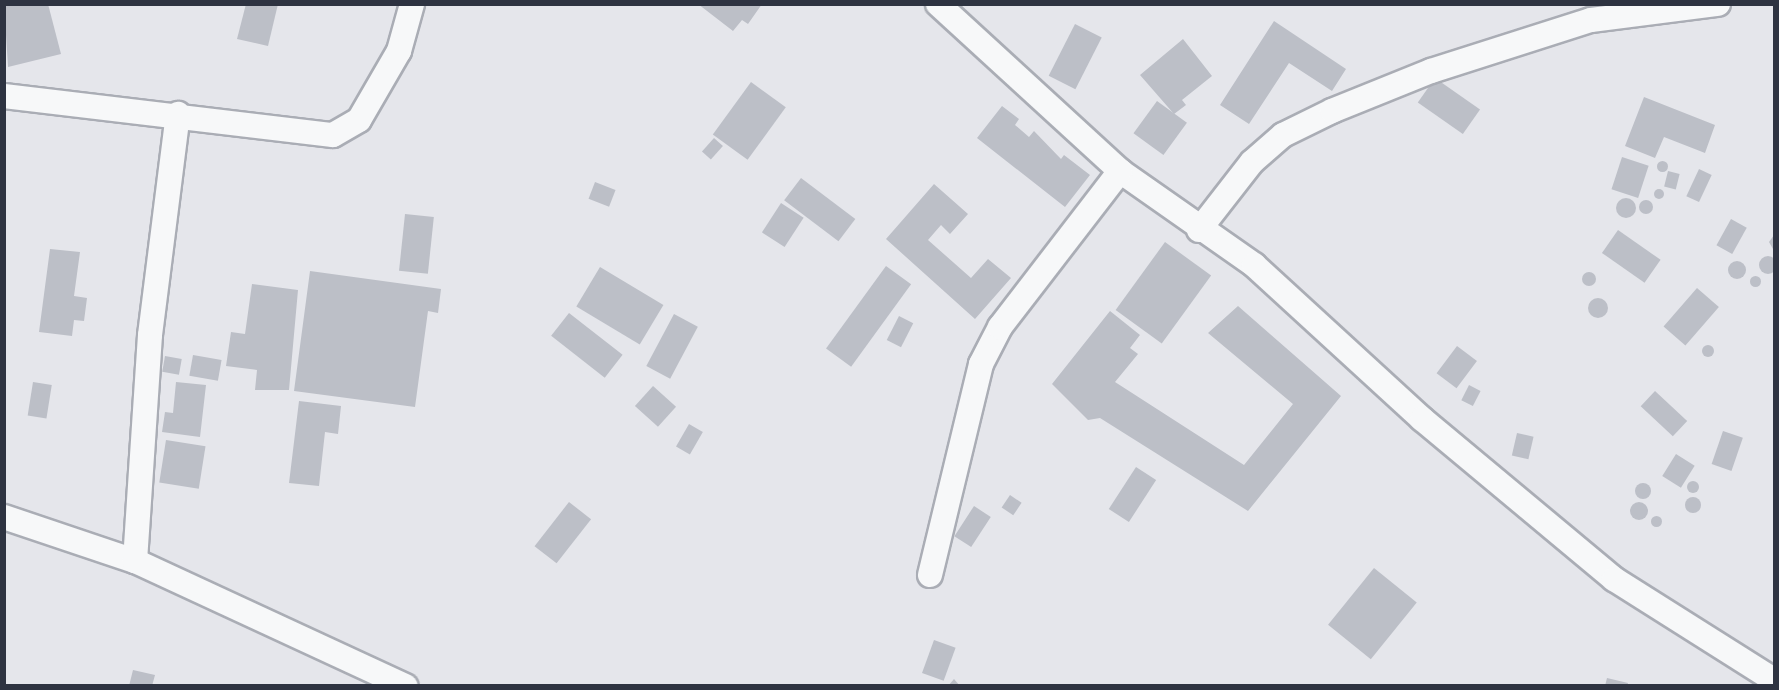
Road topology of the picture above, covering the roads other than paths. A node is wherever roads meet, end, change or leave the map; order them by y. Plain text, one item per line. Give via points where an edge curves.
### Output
1 (412, 4) edge
2 (938, 4) edge
3 (1718, 4) edge
4 (4, 96) edge
5 (178, 114) junction
6 (1120, 171) junction
7 (1199, 230) junction
8 (4, 517) edge
9 (135, 561) junction
10 (930, 575) dead end
11 (1774, 680) edge
12 (406, 686) edge

1 - 5 street via 399,51 347,131 316,133
2 - 6 street
3 - 7 street via 1591,20 1431,71 1332,111 1282,135 1252,162
4 - 5 street
5 - 9 street via 150,335
6 - 7 street
6 - 10 street via 1000,327 981,364
7 - 11 street via 1254,265 1422,419 1614,579
8 - 9 street
9 - 12 street

